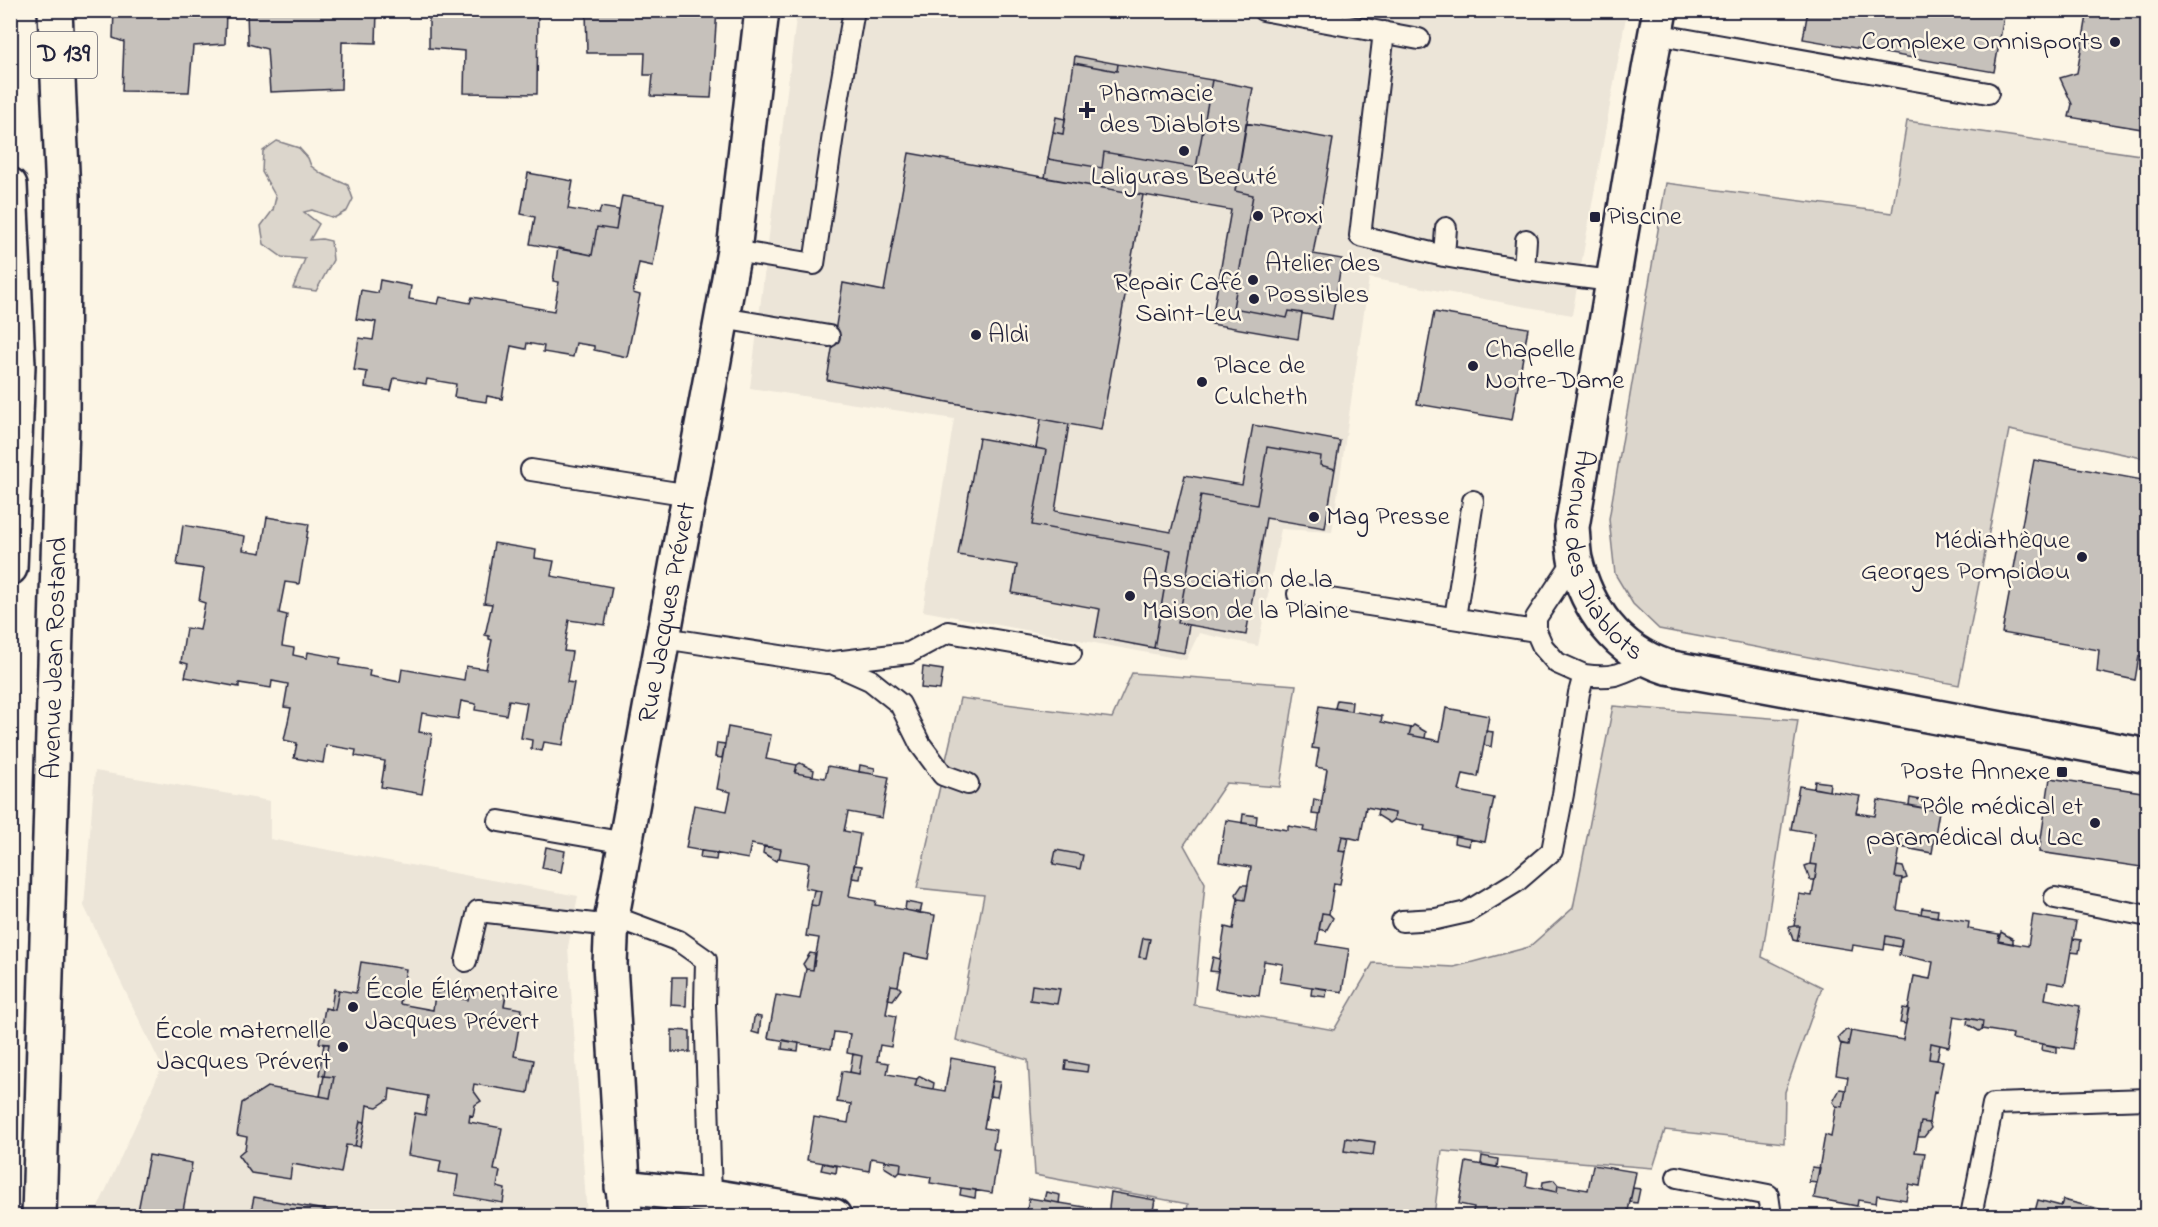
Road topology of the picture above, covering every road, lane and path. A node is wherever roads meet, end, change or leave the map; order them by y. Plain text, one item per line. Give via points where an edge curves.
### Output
1 (55, 10) edge
2 (69, 10) edge
3 (762, 10) edge
4 (854, 10) edge
5 (1263, 10) edge
6 (1657, 22) edge
7 (1384, 32) junction
8 (1419, 39) dead end
9 (1988, 93) dead end
10 (60, 100) junction
11 (10, 185) edge
12 (1446, 228) dead end
13 (1526, 240) dead end
14 (734, 251) junction
15 (1444, 256) junction
16 (1524, 270) junction
17 (1612, 281) junction
18 (722, 318) junction
19 (829, 336) dead end
20 (13, 425) edge
21 (531, 470) dead end
22 (690, 495) junction
23 (1473, 501) dead end
24 (1575, 559) junction
25 (10, 568) edge
26 (1298, 594) dead end
27 (1455, 618) junction
28 (1536, 631) junction
29 (664, 638) junction
30 (1071, 653) dead end
31 (1648, 661) junction
32 (832, 663) junction
33 (1584, 675) junction
34 (2148, 756) edge
35 (968, 784) dead end
36 (499, 821) dead end
37 (626, 843) junction
38 (2055, 898) dead end
39 (2148, 916) edge
40 (612, 921) junction
41 (1402, 921) dead end
42 (466, 961) dead end
43 (2148, 1099) edge
44 (1677, 1177) dead end
45 (711, 1196) junction
46 (623, 1202) edge
47 (39, 1216) edge
48 (834, 1216) edge
49 (1771, 1216) edge
50 (1971, 1216) edge

1 - 10 street, Avenue Jean Rostand / D 139
2 - 10 street, Avenue Jean Rostand / D 139
3 - 14 street, Rue Jacques Prévert
4 - 14 lane via 814,264
5 - 7 lane
6 - 9 lane
6 - 17 street, Avenue des Diablots
7 - 8 lane
7 - 15 lane via 1360,236
10 - 47 street, Avenue Jean Rostand / D 139 via 62,423
11 - 20 street, Avenue Jean Rostand via 18,365
12 - 15 lane
13 - 16 lane
14 - 18 street, Rue Jacques Prévert
15 - 16 lane
16 - 17 lane
17 - 24 street, Avenue des Diablots via 1572,527
18 - 19 lane
18 - 22 street, Rue Jacques Prévert
20 - 25 street, Avenue Jean Rostand
21 - 22 lane
22 - 29 street, Rue Jacques Prévert
23 - 27 lane
24 - 28 lane via 1536,618
24 - 31 street, Avenue des Diablots via 1589,598 1609,630
26 - 27 lane
27 - 28 lane
28 - 33 lane via 1557,663
29 - 32 lane
29 - 37 street, Rue Jacques Prévert
30 - 32 lane via 948,632 909,652
31 - 33 lane via 1607,678
31 - 34 street, Avenue des Diablots
32 - 35 lane via 870,680 900,704 920,744 943,775
33 - 41 lane via 1552,851 1516,882 1467,912
36 - 37 lane
37 - 40 street, Rue Jacques Prévert
38 - 39 lane
40 - 42 lane via 478,911
40 - 45 lane via 679,940 706,960
40 - 46 street, Rue Jacques Prévert via 610,964
43 - 50 lane via 1993,1104
44 - 49 lane via 1768,1196
45 - 46 street
45 - 48 street

